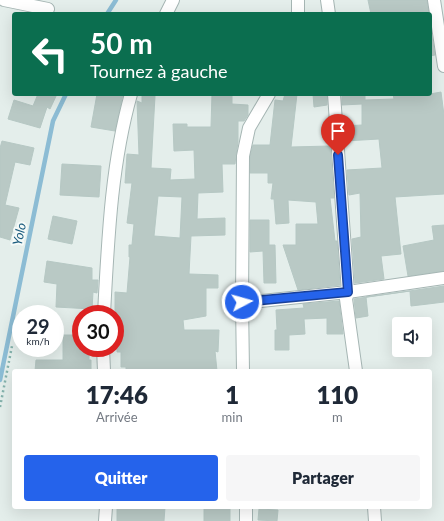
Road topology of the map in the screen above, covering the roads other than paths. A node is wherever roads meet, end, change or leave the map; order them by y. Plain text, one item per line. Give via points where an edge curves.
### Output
1 (4, 0) edge
2 (173, 0) edge
3 (298, 0) edge
4 (328, 0) edge
5 (434, 0) edge
6 (48, 9) dead end
7 (167, 12) edge
8 (298, 12) edge
9 (329, 12) edge
10 (444, 66) edge
11 (130, 96) edge
12 (268, 96) edge
13 (334, 96) edge
14 (444, 278) edge
15 (348, 292) junction
16 (242, 302) junction
17 (105, 305) edge
18 (103, 357) edge
19 (104, 369) edge
20 (243, 369) edge
21 (356, 369) edge
22 (106, 509) edge
23 (246, 509) edge
24 (374, 509) edge
25 (105, 521) edge
26 (246, 521) edge
27 (375, 521) edge

1 - 6 street
2 - 7 street
3 - 8 street
4 - 9 street
5 - 10 street
11 - 17 street via 114,176
12 - 16 street via 249,128 243,156
13 - 15 street
14 - 15 street
15 - 16 street
15 - 21 street via 346,299
16 - 20 street
18 - 19 street
22 - 25 street
23 - 26 street
24 - 27 street

